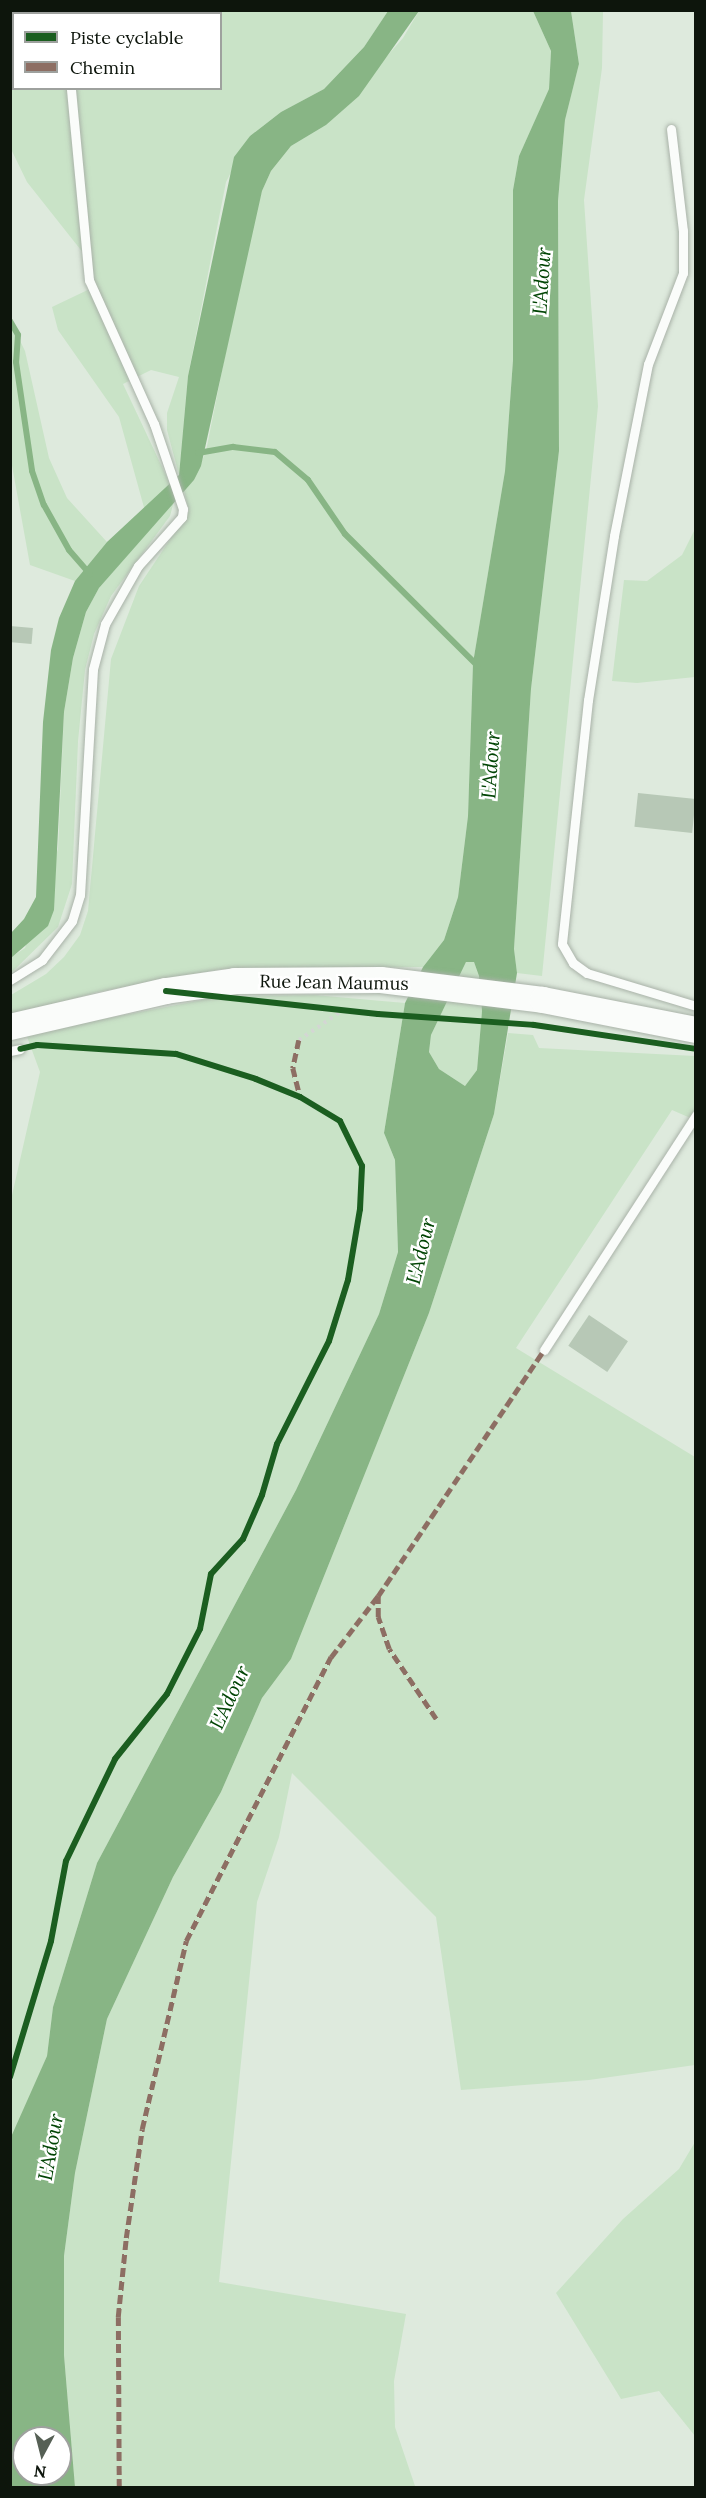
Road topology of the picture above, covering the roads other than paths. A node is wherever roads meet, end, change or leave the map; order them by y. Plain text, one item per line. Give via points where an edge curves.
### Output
1 (71, 90) edge
2 (671, 129) dead end
3 (10, 980) edge
4 (696, 1006) edge
5 (696, 1030) edge
6 (14, 1042) edge
7 (696, 1115) edge
8 (544, 1350) dead end

1 - 3 lane via 89,280 174,479 182,500 182,517 138,566 105,624 93,669 80,895 72,921 42,960
2 - 4 lane via 683,273 648,364 614,536 588,700 562,944 573,963 587,973
5 - 6 main road, Rue Jean Maumus via 543,1000 381,980 235,981 166,991
7 - 8 lane

